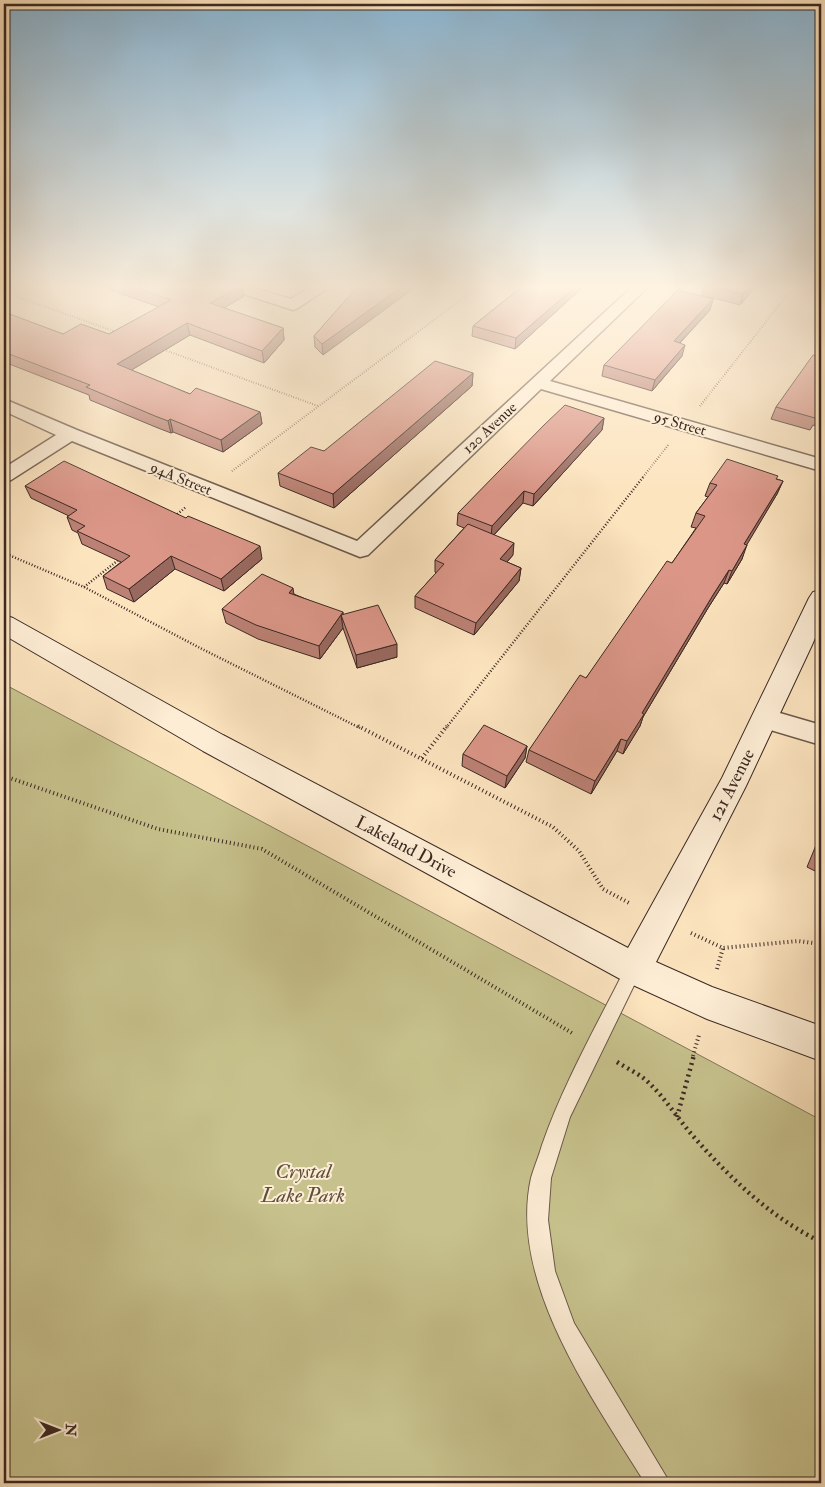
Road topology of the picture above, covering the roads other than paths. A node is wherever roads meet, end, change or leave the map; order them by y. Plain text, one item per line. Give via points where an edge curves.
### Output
1 (567, 355) edge
2 (538, 383) junction
3 (4, 404) edge
4 (70, 434) junction
5 (821, 465) edge
6 (4, 476) edge
7 (360, 550) joint
8 (821, 598) edge
9 (4, 624) edge
10 (766, 719) junction
11 (821, 735) edge
12 (634, 969) junction
13 (821, 1043) edge
14 (658, 1483) edge

1 - 2 street, 120 Avenue
2 - 5 street, 95 Street
2 - 7 street, 120 Avenue
3 - 4 street, 94A Street
4 - 6 street
4 - 7 street, 94A Street
8 - 10 street, 121 Avenue
9 - 12 street, Lakeland Drive via 213,743
10 - 11 street
10 - 12 street, 121 Avenue
12 - 13 street, Lakeland Drive via 707,1002
12 - 14 lane via 559,1123 541,1178 538,1220 546,1271 566,1329

